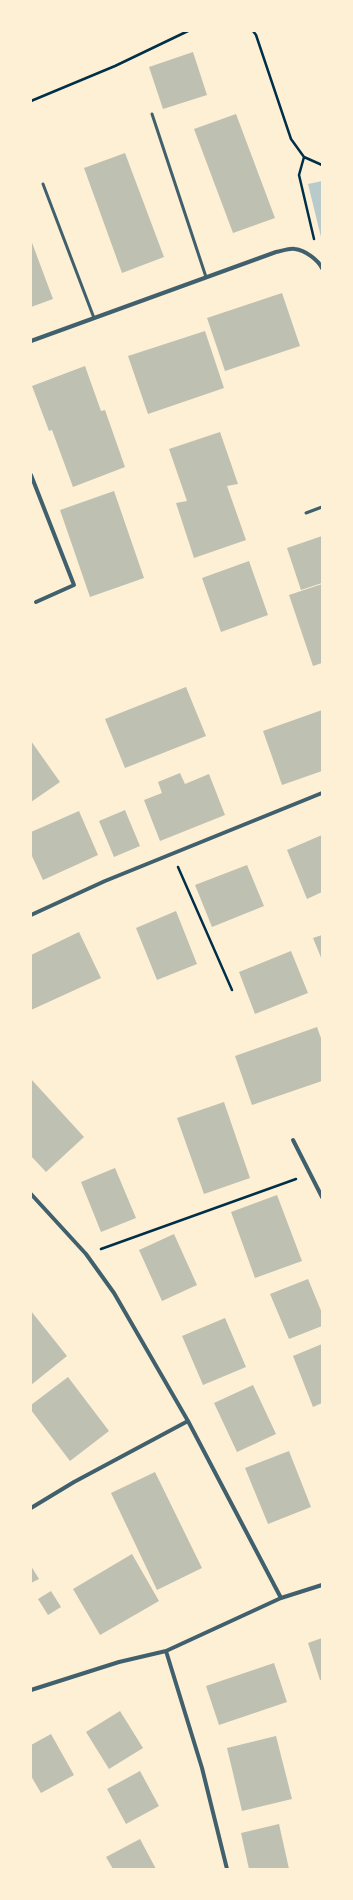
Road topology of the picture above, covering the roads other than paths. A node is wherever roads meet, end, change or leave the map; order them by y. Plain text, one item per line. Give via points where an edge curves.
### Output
1 (152, 114) dead end
2 (43, 184) dead end
3 (322, 268) edge
4 (206, 278) junction
5 (94, 318) junction
6 (31, 341) edge
7 (31, 475) edge
8 (322, 508) edge
9 (306, 513) dead end
10 (36, 602) dead end
11 (322, 793) edge
12 (31, 915) edge
13 (293, 1140) dead end
14 (31, 1194) edge
15 (322, 1197) edge
16 (188, 1421) junction
17 (31, 1508) edge
18 (322, 1585) edge
19 (281, 1598) junction
20 (166, 1651) junction
21 (31, 1690) edge
22 (227, 1869) edge

1 - 4 lane
2 - 5 lane
3 - 4 street via 310,255 296,249 276,252
4 - 5 street
5 - 6 street
7 - 10 street via 74,585
8 - 9 lane
11 - 12 street
13 - 15 street
14 - 16 street via 86,1254 114,1293
16 - 17 street
16 - 19 street
18 - 19 street
19 - 20 street
20 - 21 street via 119,1662
20 - 22 street via 202,1768

